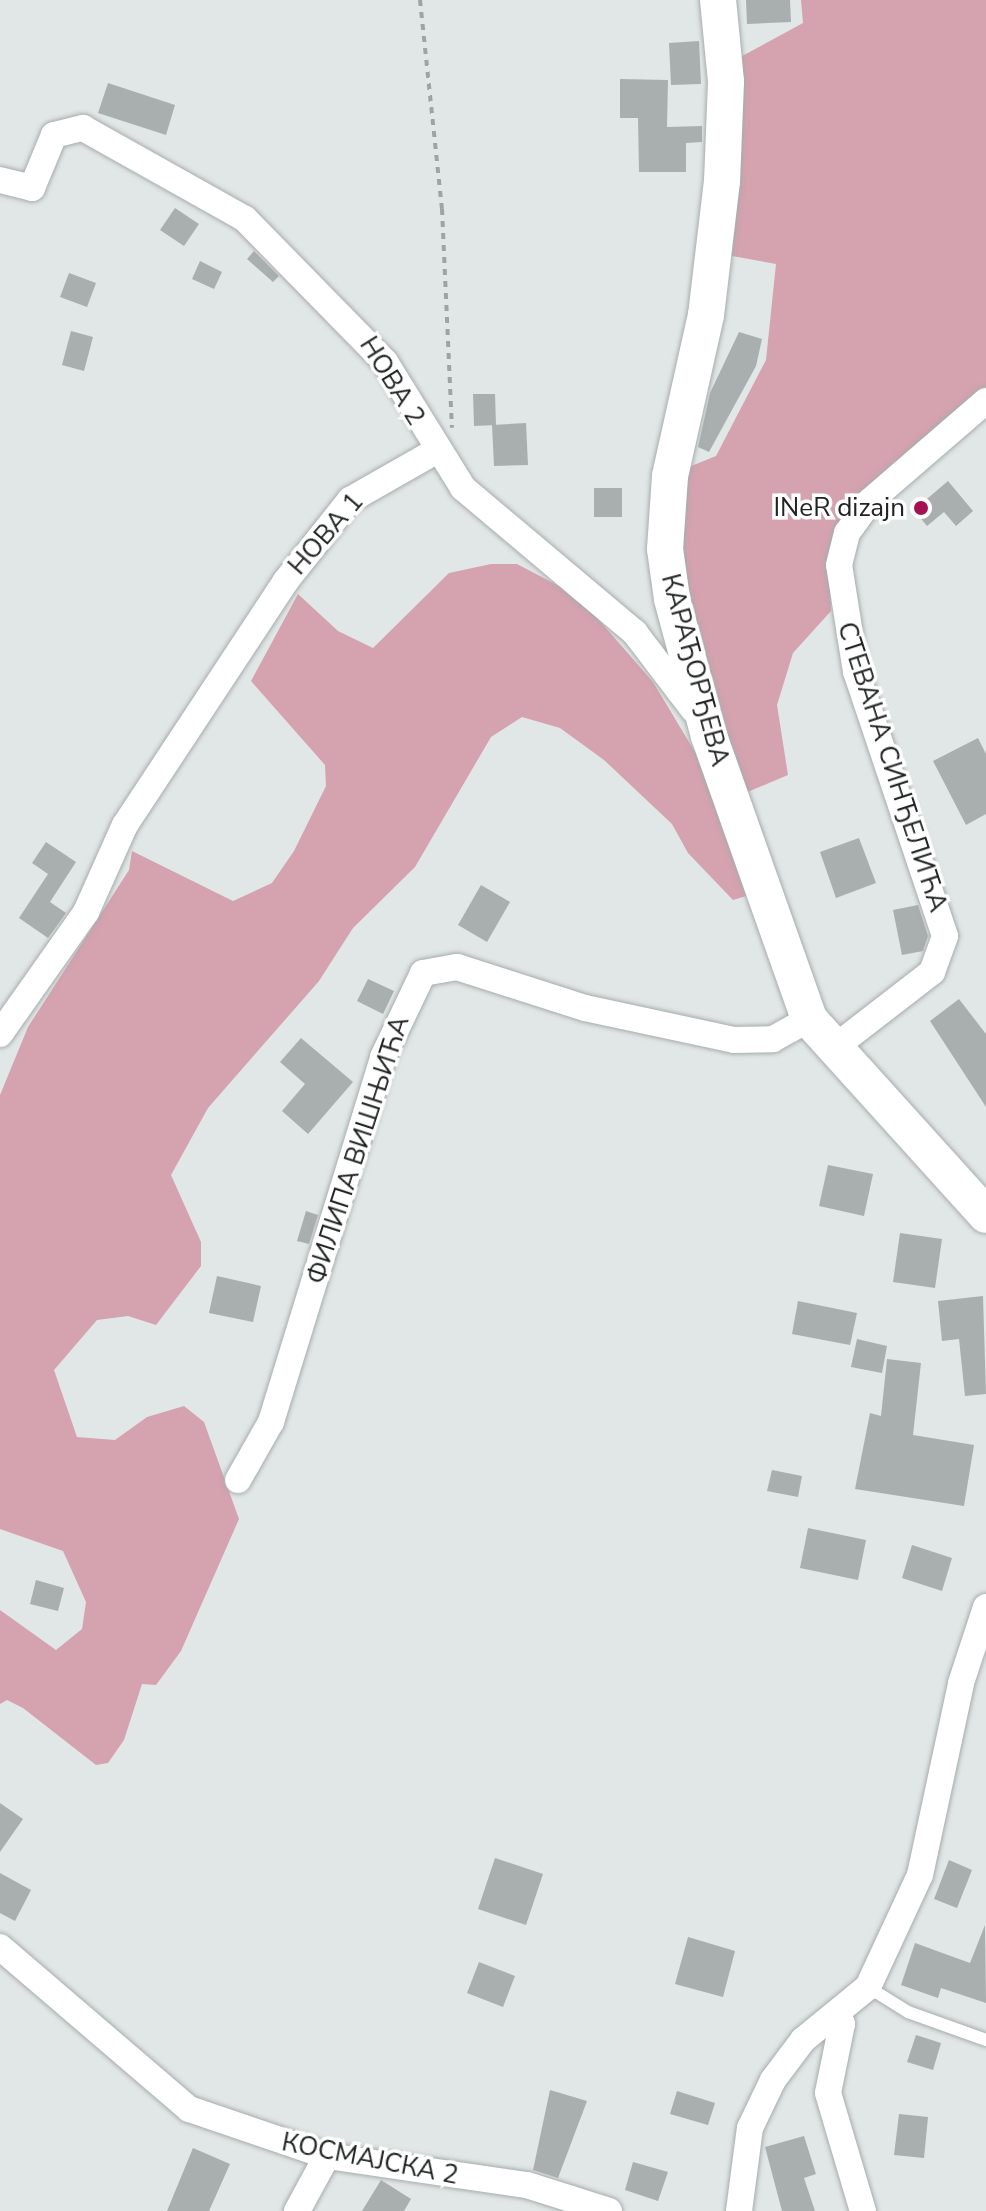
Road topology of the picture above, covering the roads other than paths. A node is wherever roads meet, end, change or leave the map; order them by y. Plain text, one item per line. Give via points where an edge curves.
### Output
1 (718, 0) edge
2 (0, 180) edge
3 (986, 401) edge
4 (436, 451) junction
5 (709, 736) junction
6 (809, 1019) junction
7 (0, 1034) edge
8 (835, 1047) junction
9 (986, 1215) edge
10 (238, 1480) dead end
11 (986, 1607) edge
12 (0, 1947) edge
13 (868, 1987) junction
14 (838, 2012) junction
15 (986, 2040) edge
16 (327, 2156) junction
17 (573, 2204) edge
18 (297, 2211) edge
19 (609, 2211) edge
20 (739, 2211) edge
21 (863, 2211) edge

1 - 5 street, КАРАЂОРЂЕВА via 726,82 717,238 670,476 665,549
2 - 4 street, НОВА 2 via 32,188 54,135 70,126 191,183 266,236 355,325 385,362
3 - 8 street, СТЕВАНА СИНЂЕЛИЋА via 870,501 844,544 841,610 856,672 945,936 932,972
4 - 5 street, НОВА 2 via 494,520 585,589 667,665
4 - 7 street, НОВА 1 via 350,500 285,582 125,825 86,912
5 - 6 street, КАРАЂОРЂЕВА
6 - 8 street, КАРАЂОРЂЕВА
6 - 10 street, ФИЛИПА ВИШЊИЋА via 773,1039 734,1040 585,1008 457,967 423,973 383,1057 271,1422
8 - 9 street, КАРАЂОРЂЕВА via 937,1152
11 - 13 street via 961,1683 920,1875
12 - 16 street, КОСМАЈСКА 2 via 189,2109
13 - 14 street
13 - 15 lane via 908,2012
14 - 20 street via 803,2040 773,2080 750,2128
14 - 21 street via 843,2021 828,2093
16 - 17 street, КОСМАЈСКА 2
16 - 18 street
17 - 19 street, КОСМАЈСКА 2

